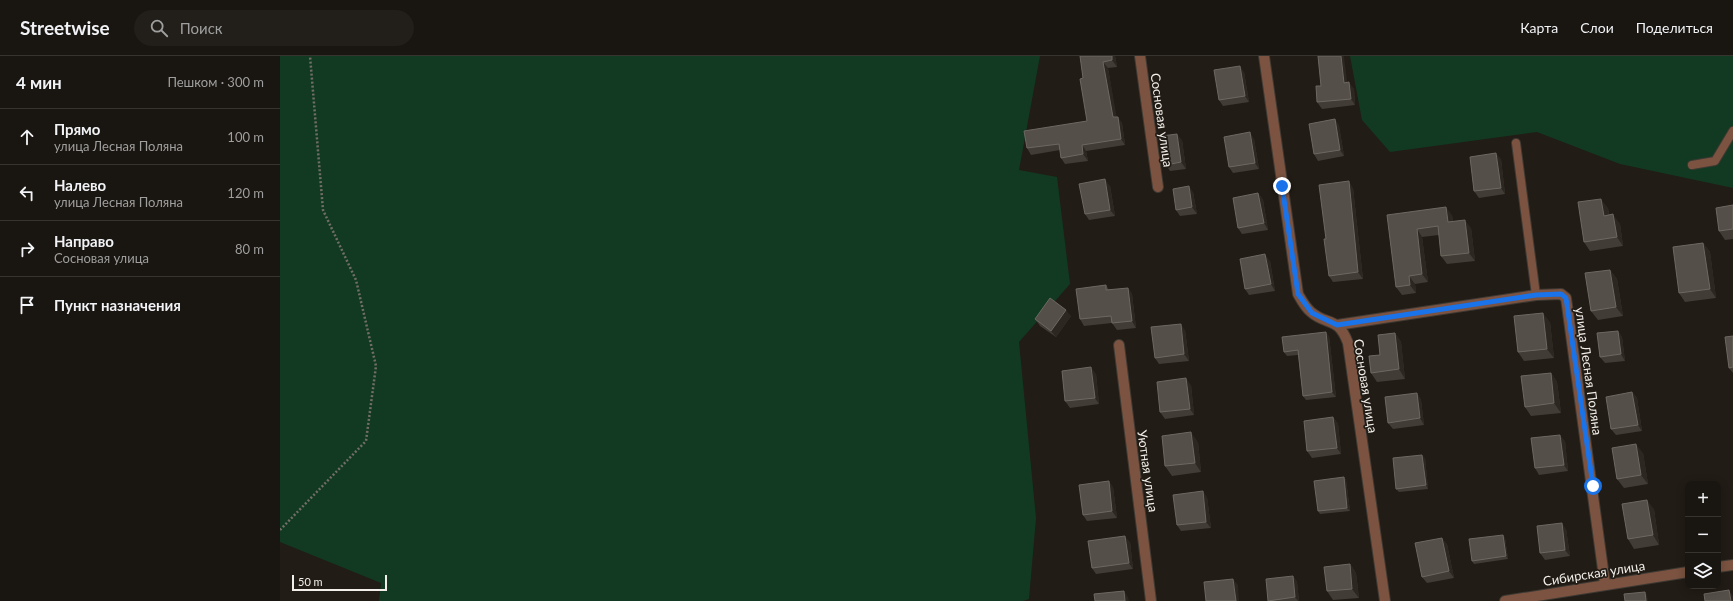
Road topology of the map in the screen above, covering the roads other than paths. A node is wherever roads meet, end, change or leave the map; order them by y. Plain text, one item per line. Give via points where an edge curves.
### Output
1 (1140, 56) edge
2 (1264, 56) edge
3 (1733, 131) edge
4 (1516, 142) dead end
5 (1692, 165) dead end
6 (1158, 187) dead end
7 (1536, 295) junction
8 (1337, 325) junction
9 (1118, 345) dead end
10 (1733, 565) edge
11 (1721, 567) edge
12 (1685, 572) edge
13 (1606, 584) junction
14 (1152, 601) edge
15 (1385, 601) edge
16 (1505, 601) edge

1 - 6 street, Сосновая улица
2 - 8 street via 1298,294 1312,313
3 - 5 lane via 1715,161
4 - 7 lane
7 - 8 street, улица Лесная Поляна
7 - 13 street, улица Лесная Поляна via 1556,293 1566,298
8 - 15 street, Сосновая улица via 1348,343
9 - 14 street, Уютная улица
10 - 11 street
12 - 13 street, Сибирская улица
13 - 16 street, Сибирская улица

